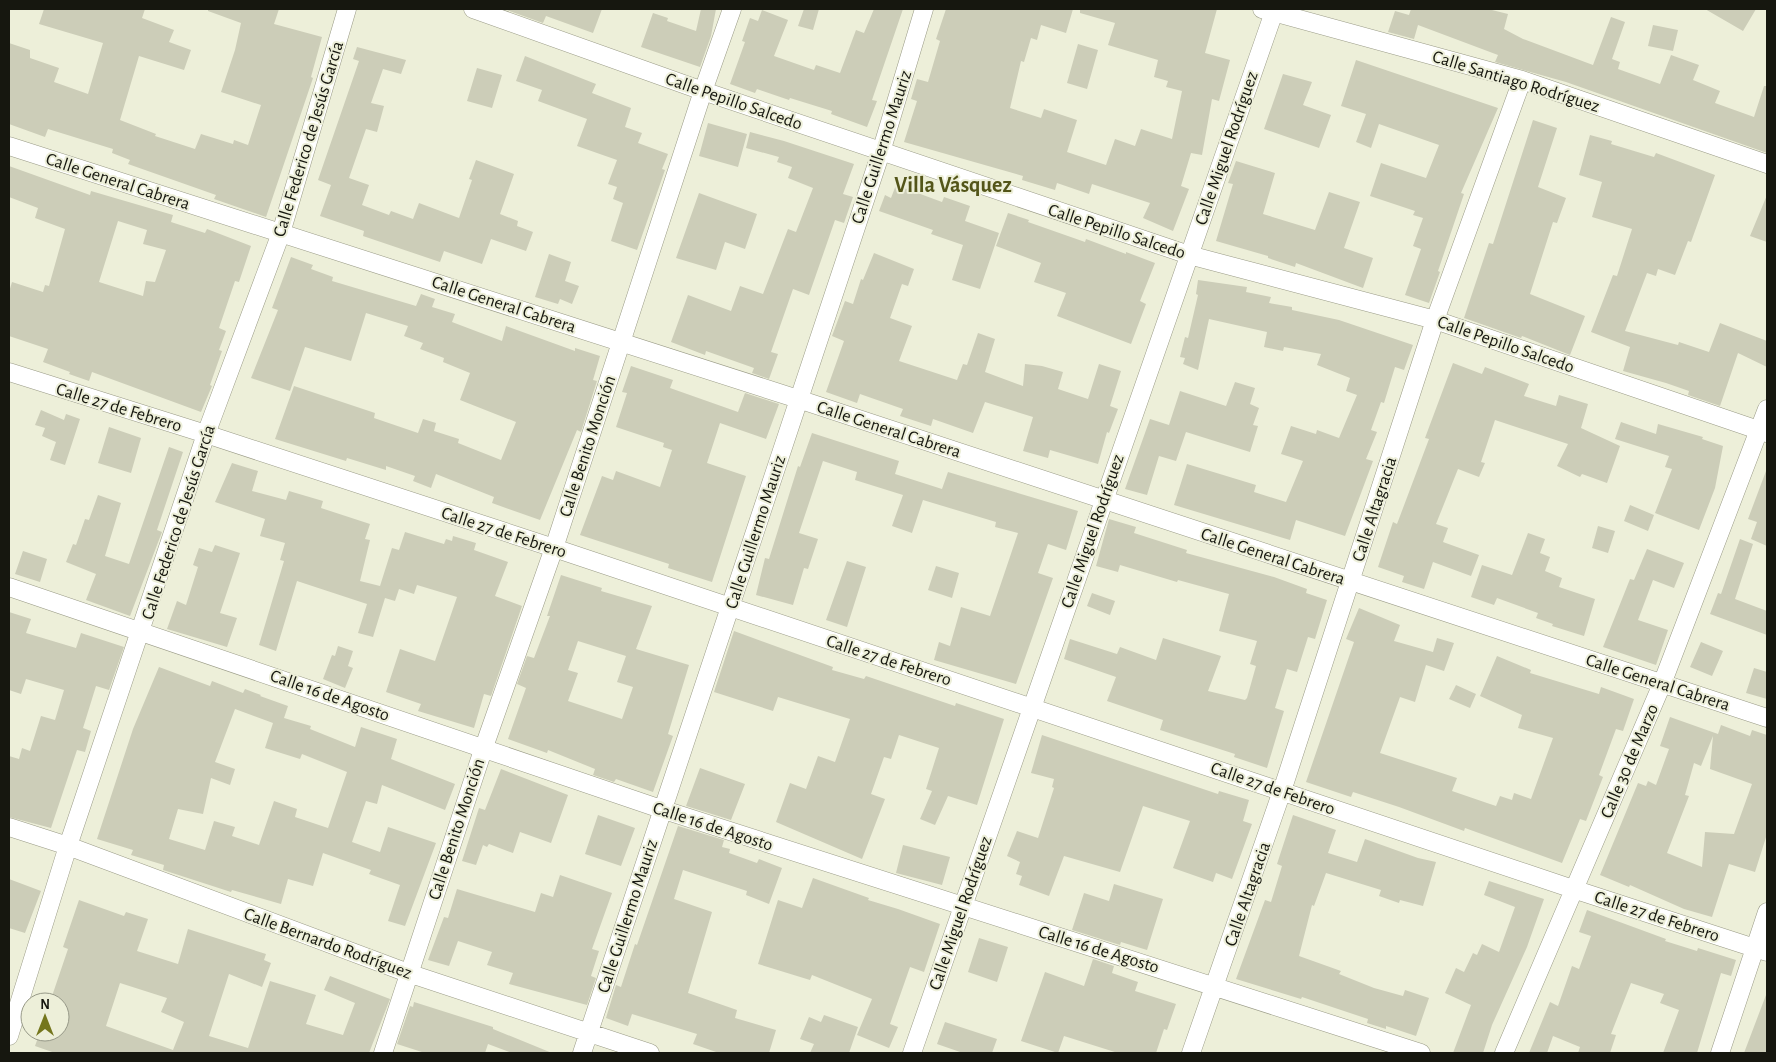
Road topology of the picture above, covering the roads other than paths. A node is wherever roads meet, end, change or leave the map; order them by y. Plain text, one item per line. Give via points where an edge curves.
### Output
1 (347, 9) edge
2 (473, 9) edge
3 (732, 9) edge
4 (924, 9) edge
5 (1271, 10) edge
6 (1522, 80) junction
7 (702, 91) junction
8 (9, 146) edge
9 (881, 152) junction
10 (1767, 164) edge
11 (281, 233) junction
12 (1189, 255) junction
13 (1435, 320) junction
14 (620, 342) junction
15 (9, 372) edge
16 (798, 399) junction
17 (1767, 410) edge
18 (1763, 431) edge
19 (206, 434) junction
20 (1103, 500) junction
21 (554, 548) junction
22 (1350, 581) junction
23 (9, 587) edge
24 (730, 608) junction
25 (141, 631) junction
26 (1662, 684) junction
27 (1031, 706) junction
28 (1767, 718) edge
29 (484, 748) junction
30 (1282, 791) junction
31 (661, 809) junction
32 (9, 827) edge
33 (68, 846) junction
34 (1573, 889) junction
35 (962, 906) junction
36 (1767, 912) edge
37 (1761, 949) edge
38 (408, 973) junction
39 (1216, 986) junction
40 (589, 1033) junction
41 (9, 1036) edge
42 (383, 1053) edge
43 (582, 1053) edge
44 (650, 1053) edge
45 (912, 1053) edge
46 (1192, 1053) edge
47 (1421, 1053) edge
48 (1504, 1053) edge
49 (1720, 1053) edge

1 - 11 street, Calle Federico de Jesús García
2 - 7 street, Calle Pepillo Salcedo
3 - 7 street, Calle Benito Monción
4 - 9 street, Calle Guillermo Mauriz
5 - 6 street, Calle Santiago Rodríguez
5 - 12 street, Calle Miguel Rodríguez
6 - 10 street, Calle Santiago Rodríguez
6 - 13 street, Calle Altagracia
7 - 9 street, Calle Pepillo Salcedo
7 - 14 street, Calle Benito Monción
8 - 11 street, Calle General Cabrera
9 - 12 street, Calle Pepillo Salcedo
9 - 16 street, Calle Guillermo Mauriz
11 - 14 street, Calle General Cabrera
11 - 19 street, Calle Federico de Jesús García
12 - 13 street, Calle Pepillo Salcedo
12 - 20 street, Calle Miguel Rodríguez
13 - 18 street, Calle Pepillo Salcedo
13 - 22 street, Calle Altagracia
14 - 16 street, Calle General Cabrera
14 - 21 street, Calle Benito Monción
15 - 19 street, Calle 27 de Febrero
16 - 20 street, Calle General Cabrera
16 - 24 street, Calle Guillermo Mauriz
17 - 18 street, Calle 30 de Marzo
18 - 26 street, Calle 30 de Marzo
19 - 21 street, Calle 27 de Febrero
19 - 25 street, Calle Federico de Jesús García
20 - 22 street, Calle General Cabrera
20 - 27 street, Calle Miguel Rodríguez
21 - 24 street, Calle 27 de Febrero
21 - 29 street, Calle Benito Monción
22 - 26 street, Calle General Cabrera
22 - 30 street, Calle Altagracia
23 - 25 street, Calle 16 de Agosto
24 - 27 street, Calle 27 de Febrero
24 - 31 street, Calle Guillermo Mauriz
25 - 29 street, Calle 16 de Agosto
25 - 33 street, Calle Federico de Jesús García
26 - 28 street, Calle General Cabrera
26 - 34 street, Calle 30 de Marzo
27 - 30 street, Calle 27 de Febrero
27 - 35 street, Calle Miguel Rodríguez
29 - 31 street, Calle 16 de Agosto
29 - 38 street, Calle Benito Monción
30 - 34 street, Calle 27 de Febrero
30 - 39 street, Calle Altagracia
31 - 35 street, Calle 16 de Agosto
31 - 40 street, Calle Guillermo Mauriz
32 - 33 street, Calle Bernardo Rodríguez
33 - 38 street, Calle Bernardo Rodríguez
33 - 41 street, Calle Federico de Jesús García
34 - 37 street, Calle 27 de Febrero
34 - 48 street, Calle 30 de Marzo
35 - 39 street, Calle 16 de Agosto
35 - 45 street, Calle Miguel Rodríguez
36 - 37 street
37 - 49 street
38 - 40 street, Calle Bernardo Rodríguez
38 - 42 street, Calle Benito Monción
39 - 46 street, Calle Altagracia
39 - 47 street, Calle 16 de Agosto
40 - 43 street, Calle Guillermo Mauriz
40 - 44 street, Calle Bernardo Rodríguez

